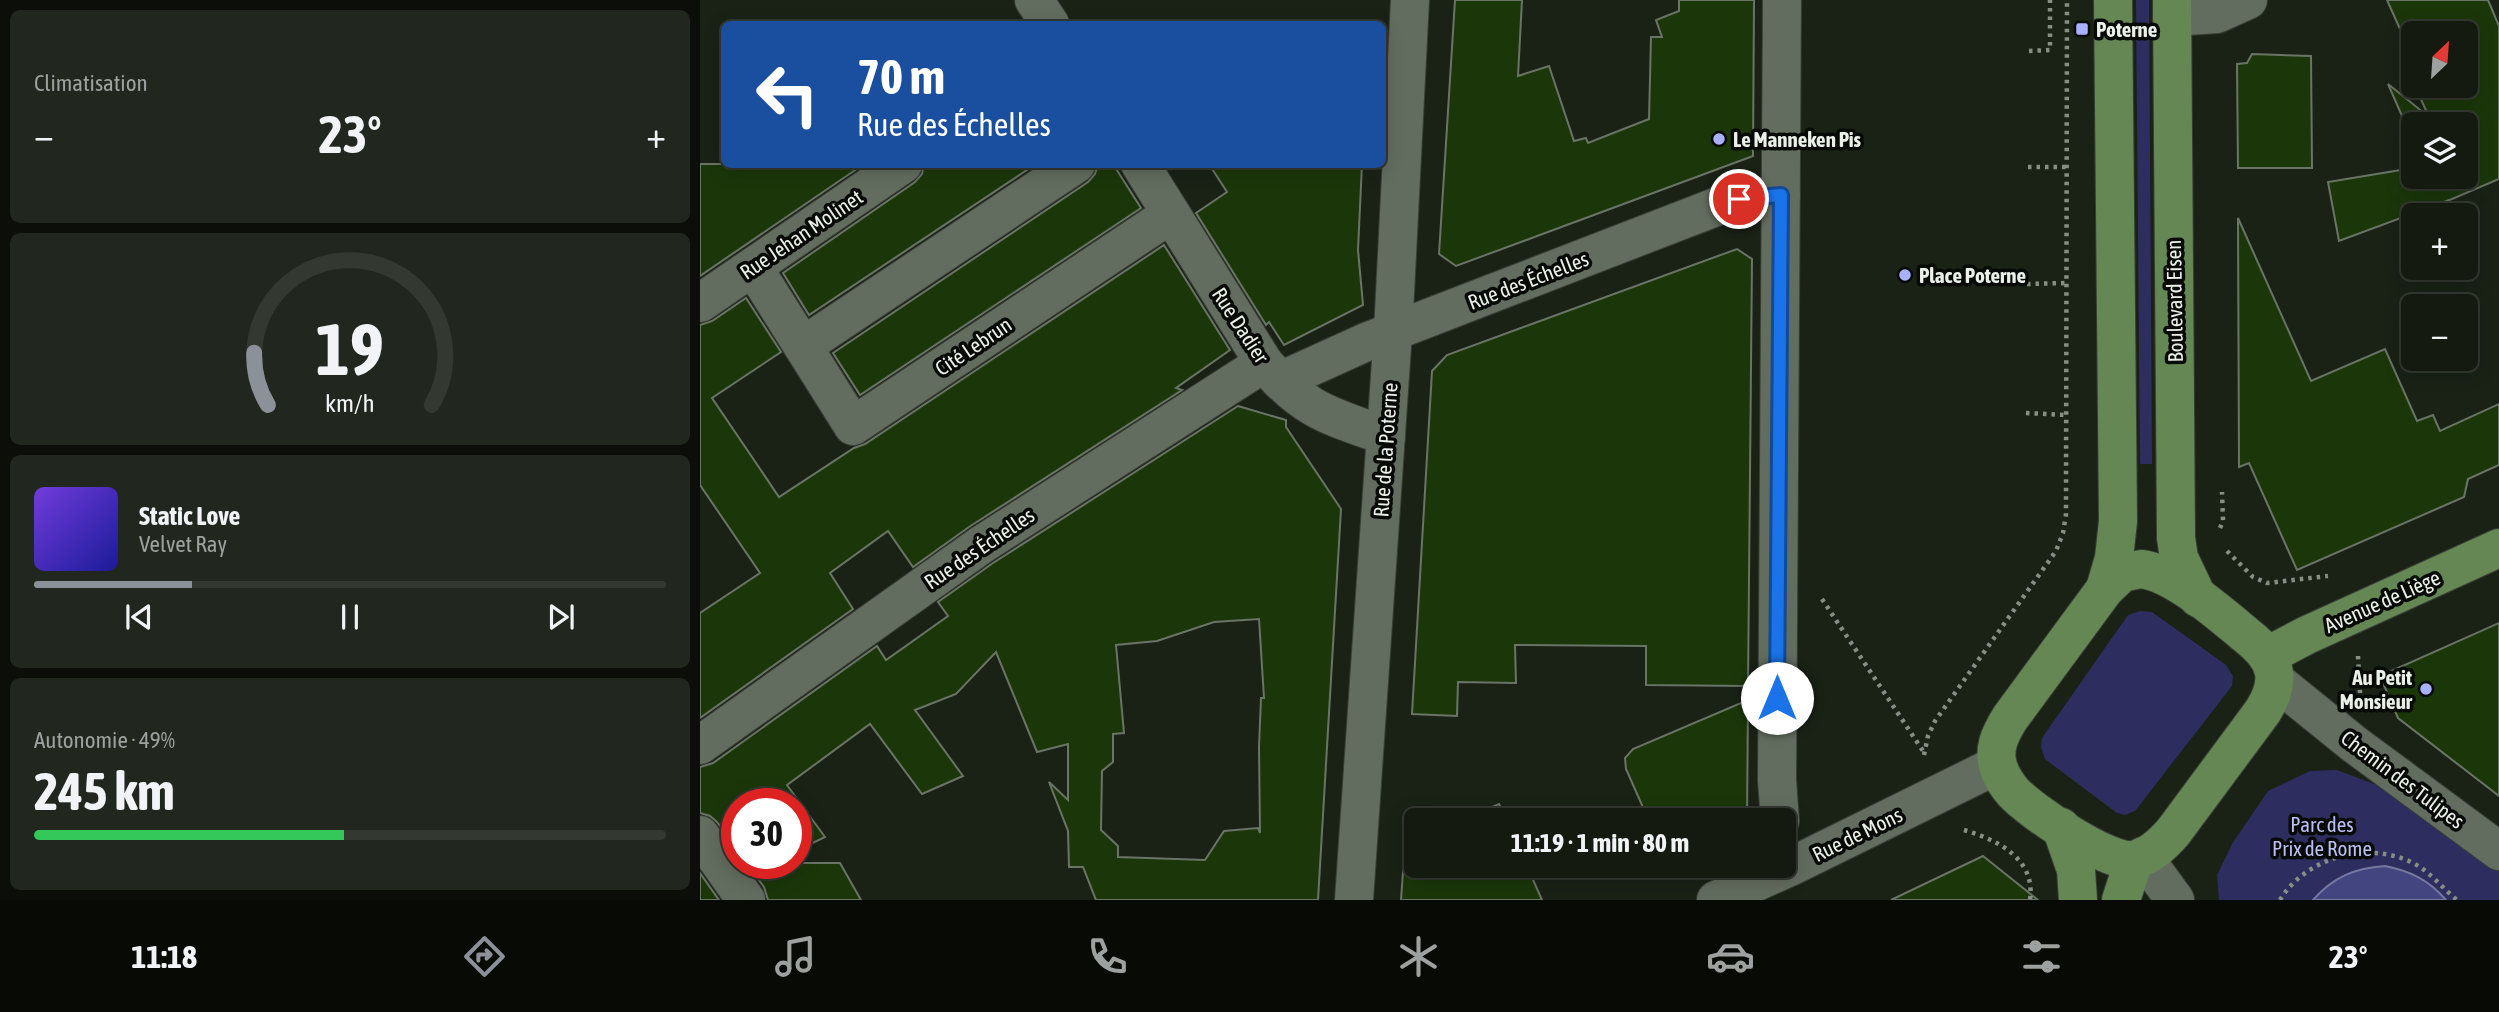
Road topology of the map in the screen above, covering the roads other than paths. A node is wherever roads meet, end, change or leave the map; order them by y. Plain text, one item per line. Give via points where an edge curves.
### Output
1 (1034, 0) edge
2 (1410, 0) edge
3 (1782, 0) edge
4 (2113, 0) edge
5 (2248, 0) edge
6 (2172, 8) edge
7 (1048, 21) edge
8 (897, 168) edge
9 (1070, 168) edge
10 (1142, 168) edge
11 (1781, 195) junction
12 (1171, 214) junction
13 (753, 267) junction
14 (700, 303) edge
15 (1393, 332) junction
16 (803, 346) junction
17 (1272, 372) junction
18 (1386, 436) junction
19 (2499, 548) edge
20 (2105, 589) junction
21 (2198, 598) junction
22 (2271, 668) junction
23 (700, 745) edge
24 (1997, 765) junction
25 (1779, 808) edge
26 (2061, 827) junction
27 (700, 835) edge
28 (1796, 848) edge
29 (2499, 851) edge
30 (2138, 858) junction
31 (1748, 878) edge
32 (747, 900) edge
33 (1354, 900) edge
34 (1716, 900) edge
35 (2078, 900) edge
36 (2121, 900) edge
37 (2175, 900) edge

1 - 7 street
2 - 15 street, Rue de la Poterne
3 - 11 street
4 - 20 main road via 2118,521
5 - 6 street via 2217,14
6 - 21 main road, Boulevard Eisen via 2176,538 2179,558
8 - 13 street, Rue Jehan Molinet
9 - 16 street
10 - 12 street, Rue Dadier
11 - 15 street, Rue des Échelles via 1721,205
11 - 25 street
12 - 16 street, Cité Lebrun via 853,426
12 - 17 street, Rue Dadier
13 - 14 street, Rue Jehan Molinet
13 - 16 street, Cité Lebrun
15 - 17 street, Rue des Échelles
15 - 18 street, Rue de la Poterne
17 - 18 street, Rue Dadier via 1300,400 1324,414
17 - 23 street, Rue des Échelles via 981,545
18 - 33 street, Rue de la Poterne
19 - 22 main road, Avenue de Liège via 2295,640
20 - 21 main road via 2122,573 2153,570
20 - 24 main road via 2003,729
21 - 22 main road via 2252,640
22 - 29 street, Chemin des Tulipes via 2354,744
22 - 30 main road via 2269,701 2263,711 2166,839
24 - 26 main road via 2014,793
24 - 28 street, Rue de Mons via 1934,796
26 - 30 main road via 2104,853
26 - 35 main road via 2076,870
27 - 32 street
30 - 36 main road
30 - 37 street
31 - 34 street, Rue de Mons

